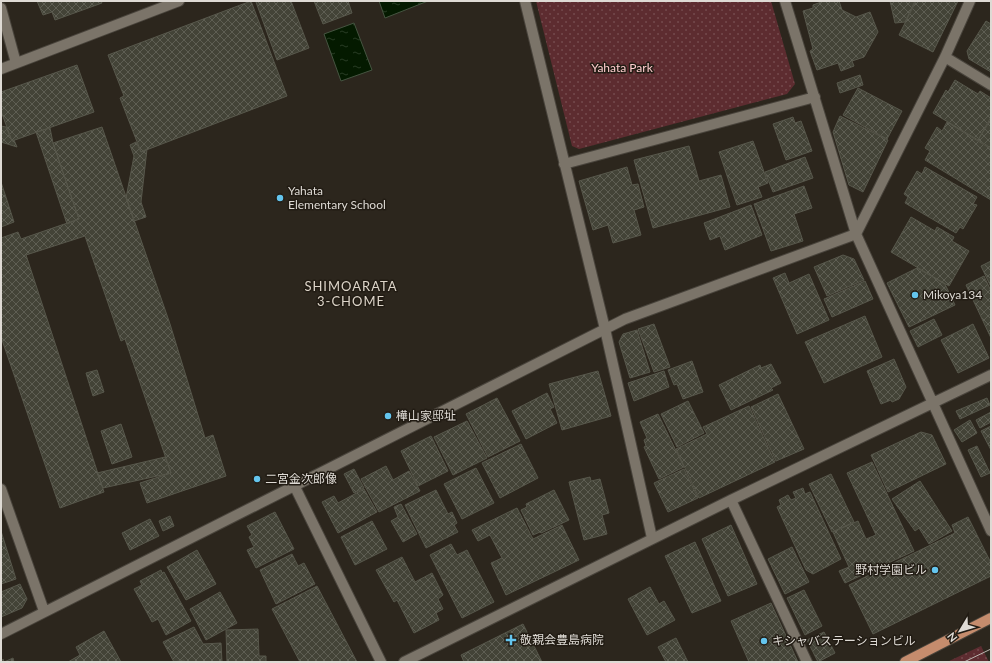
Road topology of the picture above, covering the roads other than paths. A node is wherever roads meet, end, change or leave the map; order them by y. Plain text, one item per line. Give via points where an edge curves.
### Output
1 (179, 1) edge
2 (525, 1) edge
3 (796, 1) edge
4 (970, 1) edge
5 (785, 3) edge
6 (1, 8) edge
7 (945, 57) junction
8 (16, 64) junction
9 (1, 69) edge
10 (991, 85) edge
11 (815, 97) junction
12 (564, 164) junction
13 (856, 234) junction
14 (605, 329) junction
15 (991, 375) edge
16 (932, 404) junction
17 (294, 485) junction
18 (1, 489) edge
19 (731, 500) junction
20 (991, 532) edge
21 (652, 538) junction
22 (44, 611) junction
23 (991, 618) edge
24 (1, 634) edge
25 (381, 662) edge
26 (404, 662) edge
27 (807, 662) edge
28 (905, 662) edge

1 - 8 street
2 - 12 street
3 - 5 street
4 - 7 street
5 - 11 street
6 - 8 street
7 - 10 street
7 - 13 street
8 - 9 street
11 - 12 street
11 - 13 street
12 - 14 street
13 - 14 street via 625,319
13 - 16 street
14 - 17 street
14 - 21 street
15 - 16 street
16 - 19 street
16 - 20 street
17 - 22 street
17 - 25 street
18 - 22 street
19 - 21 street
19 - 27 street
21 - 26 street
22 - 24 street
23 - 28 main road

